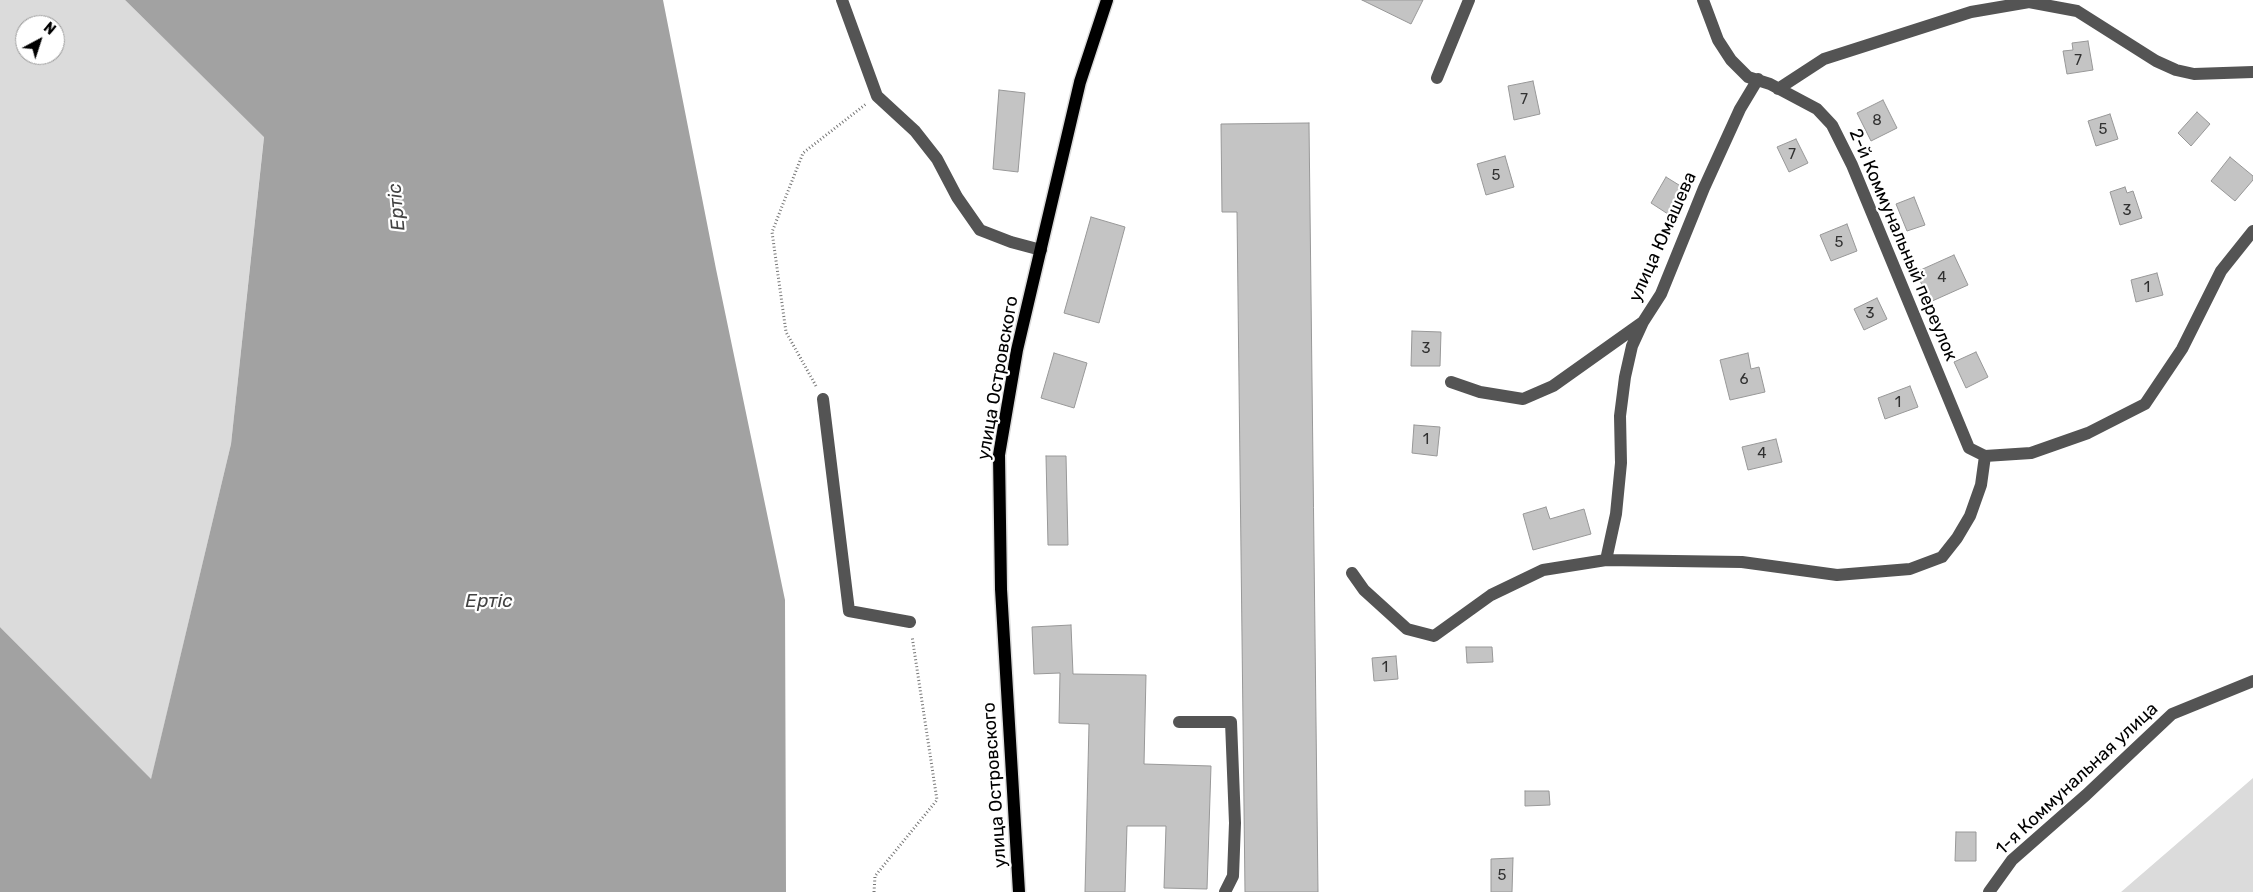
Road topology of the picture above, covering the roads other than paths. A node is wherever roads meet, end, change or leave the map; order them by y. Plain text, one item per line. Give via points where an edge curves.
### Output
1 (842, 0) edge
2 (1107, 0) edge
3 (1470, 0) edge
4 (1703, 0) edge
5 (2253, 72) edge
6 (1437, 78) dead end
7 (1758, 79) junction
8 (1774, 86) junction
9 (2253, 230) edge
10 (1040, 250) junction
11 (1643, 322) junction
12 (1451, 382) dead end
13 (824, 399) road end
14 (1985, 456) junction
15 (1606, 560) junction
16 (1352, 573) dead end
17 (910, 622) road end
18 (2253, 681) edge
19 (1179, 722) dead end
20 (1019, 892) edge
21 (1225, 892) edge
22 (1989, 892) edge

1 - 10 street via 877,96 915,131 937,159 956,197 980,230
2 - 10 main road, улица Островского via 1080,82
3 - 6 street
4 - 7 street, 2-й Коммунальный переулок via 1718,40 1731,60 1748,77
5 - 8 street via 2194,74 2176,70 2077,12 2029,2 1971,12 1824,59
7 - 8 street, 2-й Коммунальный переулок
7 - 11 street, улица Юмашева via 1740,109 1704,188 1661,294
8 - 14 street, 2-й Коммунальный переулок via 1817,109 1832,125 1852,164 1969,448
9 - 14 street via 2221,271 2182,349 2144,404 2088,433 2031,453
10 - 20 main road, улица Островского via 1017,350 999,455 1001,588
11 - 12 street, улица Юмашева via 1553,386 1524,399 1480,392
11 - 15 street via 1632,346 1626,377 1620,416 1621,464 1616,514
13 - 17 street via 849,612
14 - 15 street via 1981,485 1970,516 1957,538 1942,557 1910,569 1837,575 1742,562
15 - 16 street via 1543,570 1491,595 1434,636 1407,629 1364,590
18 - 22 street, 1-я Коммунальная улица via 2172,714 2012,860
19 - 21 street via 1231,722 1235,823 1233,876

